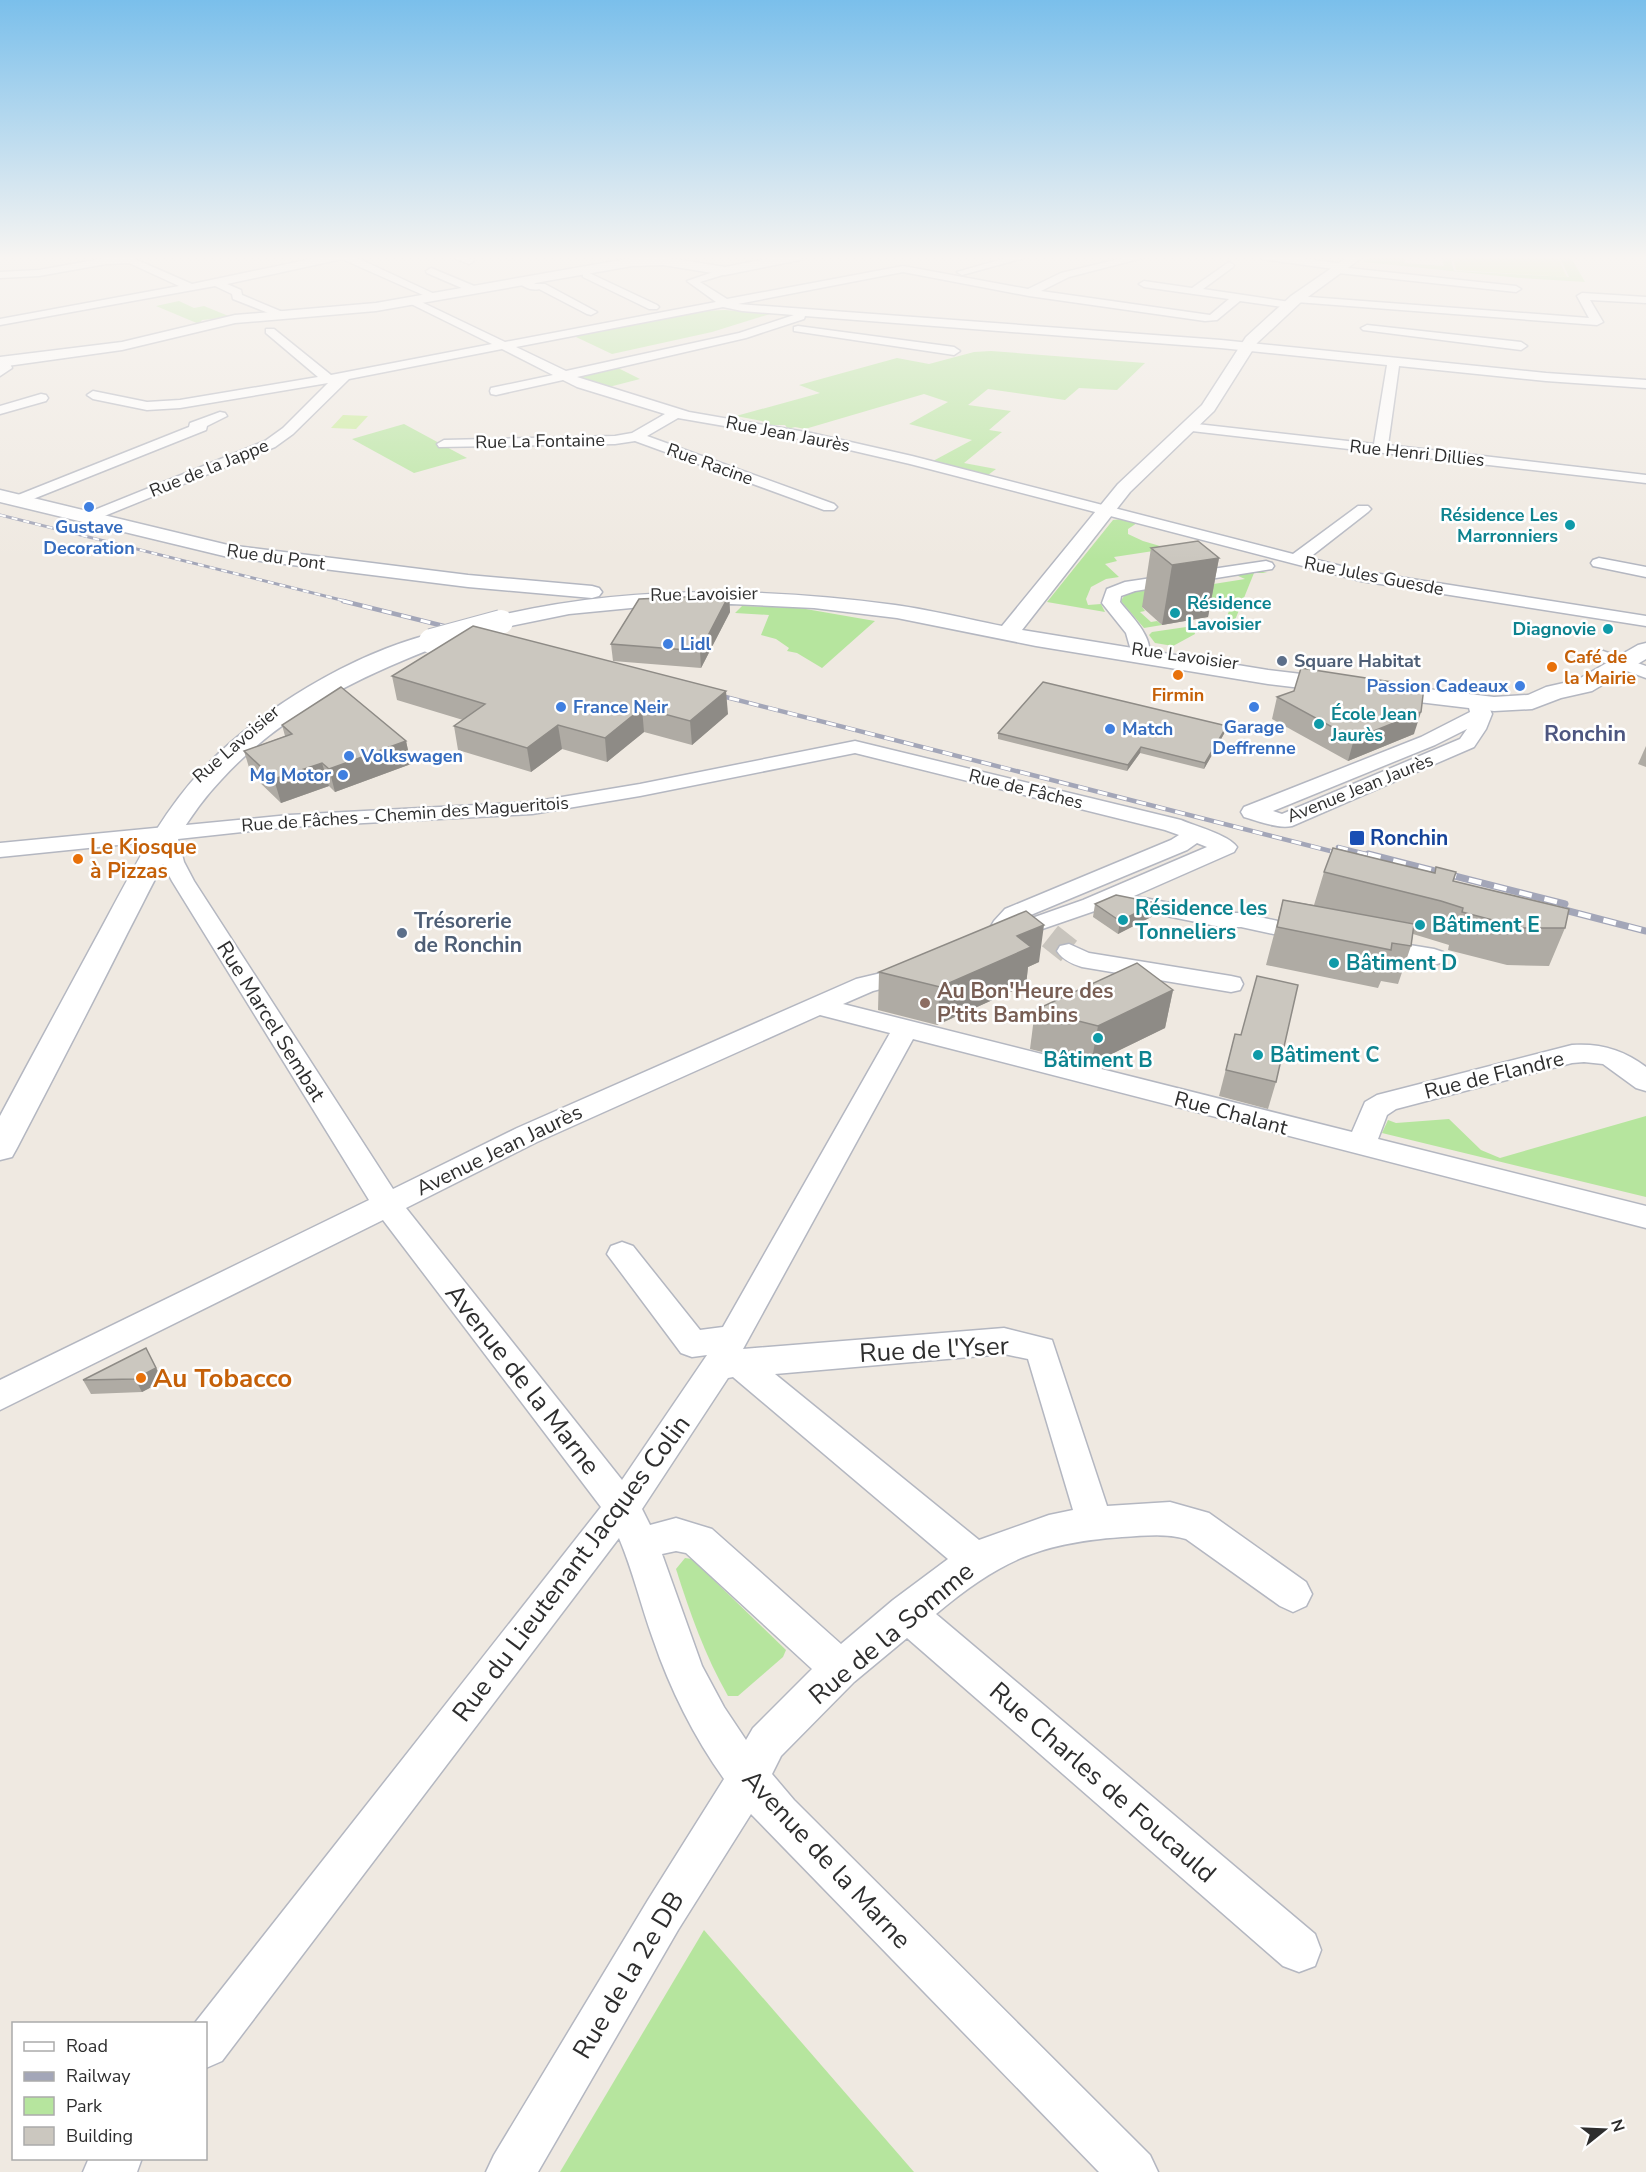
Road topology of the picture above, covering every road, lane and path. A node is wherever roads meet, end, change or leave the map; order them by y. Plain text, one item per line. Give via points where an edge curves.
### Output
1 (65, 357) edge
2 (302, 357) edge
3 (436, 357) edge
4 (529, 357) edge
5 (645, 357) edge
6 (1239, 357) edge
7 (1358, 357) edge
8 (1425, 357) edge
9 (1558, 357) edge
10 (1394, 361) junction
11 (2, 371) edge
12 (565, 375) junction
13 (345, 376) junction
14 (327, 378) junction
15 (1646, 384) edge
16 (496, 391) dead end
17 (93, 395) dead end
18 (41, 398) dead end
19 (0, 410) edge
20 (676, 413) junction
21 (220, 416) dead end
22 (1188, 426) junction
23 (636, 437) junction
24 (444, 444) dead end
25 (1380, 449) junction
26 (1646, 479) edge
27 (9, 498) edge
28 (830, 507) dead end
29 (1363, 509) dead end
30 (1107, 510) junction
31 (87, 518) junction
32 (1295, 560) junction
33 (1599, 563) dead end
34 (1266, 566) dead end
35 (1646, 572) edge
36 (468, 581) junction
37 (498, 586) junction
38 (531, 587) junction
39 (709, 592) junction
40 (557, 606) junction
41 (497, 618) junction
42 (1646, 621) edge
43 (1010, 631) junction
44 (1646, 632) edge
45 (426, 639) junction
46 (1646, 650) edge
47 (1140, 653) junction
48 (1613, 660) junction
49 (1646, 672) edge
50 (1480, 709) junction
51 (855, 747) joint
52 (165, 833) junction
53 (1197, 833) junction
54 (0, 850) edge
55 (1110, 898) junction
56 (1047, 935) junction
57 (1434, 957) dead end
58 (933, 965) edge
59 (1231, 984) dead end
60 (817, 1006) junction
61 (906, 1028) junction
62 (1646, 1082) edge
63 (1361, 1146) junction
64 (0, 1148) edge
65 (387, 1204) junction
66 (1646, 1217) edge
67 (622, 1254) dead end
68 (730, 1356) junction
69 (4, 1396) edge
70 (623, 1508) junction
71 (1095, 1524) junction
72 (641, 1546) junction
73 (977, 1561) junction
74 (1293, 1594) dead end
75 (906, 1613) junction
76 (840, 1669) junction
77 (748, 1779) junction
78 (1299, 1950) dead end
79 (207, 2044) edge
80 (511, 2172) edge
81 (1133, 2172) edge

1 - 11 main road
2 - 14 street
3 - 13 street
4 - 12 street, Rue Jean Jaurès
5 - 12 street
6 - 22 main road via 1212,402
7 - 10 street
8 - 10 street
9 - 15 street
10 - 25 street
12 - 16 street
12 - 20 street, Rue Jean Jaurès
13 - 14 street
13 - 31 street, Rue de la Jappe via 270,444
14 - 17 street via 163,406
18 - 19 street
20 - 23 street, Rue Racine
20 - 30 street, Rue Jean Jaurès via 811,437
21 - 27 street via 195,426 201,428 109,465
22 - 25 street, Rue Henri Dillies
22 - 30 main road via 1124,488
23 - 24 street, Rue La Fontaine
23 - 28 street, Rue Racine
25 - 26 street, Rue Henri Dillies
27 - 31 main road, Rue du Pont
29 - 32 street
30 - 32 street, Rue Jules Guesde
30 - 43 main road
31 - 36 main road, Rue du Pont via 228,551
32 - 42 street, Rue Jules Guesde via 1385,581
33 - 35 street
34 - 47 street via 1131,586 1113,593 1111,603 1135,632
36 - 37 main road, Rue du Pont
36 - 38 main road, Rue du Pont
37 - 40 main road, Rue du Pont via 523,590
37 - 41 main road, Rue du Pont via 513,590 520,597 517,606
38 - 39 main road, Rue du Pont via 602,592
38 - 40 main road, Rue du Pont via 552,593 558,599
39 - 40 main road, Rue Lavoisier via 610,597
39 - 43 main road, Rue Lavoisier via 851,601
40 - 41 main road, Rue Lavoisier
40 - 43 main road, Rue Lavoisier via 679,598 780,600 860,607
41 - 45 main road, Rue Lavoisier, bridge
43 - 47 main road, Rue Lavoisier
44 - 48 main road, Avenue Jean Jaurès
45 - 52 main road, Rue Lavoisier via 306,698 263,728 211,775
45 - 52 main road, Rue Lavoisier via 338,671 266,715 187,787 174,806
46 - 48 main road, Avenue Jean Jaurès
47 - 50 main road, Rue Lavoisier via 1268,678 1317,681
48 - 49 street
48 - 50 main road, Avenue Jean Jaurès via 1588,684 1526,703
50 - 50 street, Avenue Jean Jaurès via 1428,741 1252,812 1284,821 1467,743 1476,731
51 - 52 street, Rue de Fâches - Chemin des Magueritois via 532,808 314,819
51 - 53 street, Rue de Fâches
52 - 54 street, Rue de Fâches - Chemin des Magueritois
52 - 64 main road, Rue Lavoisier
52 - 65 street, Rue Marcel Sembat via 172,861 183,881
53 - 55 street via 1226,847
53 - 56 street via 1179,845 1013,914 987,941
55 - 56 street
55 - 57 street
56 - 59 street via 1082,958
58 - 60 street, Avenue Jean Jaurès
60 - 61 street, Rue Chalant
60 - 65 street, Avenue Jean Jaurès via 527,1135
61 - 63 street, Rue Chalant
61 - 68 street, Rue du Lieutenant Jacques Colin
62 - 63 street, Rue de Flandre via 1606,1055 1572,1054 1388,1102 1375,1109
63 - 66 street, Rue Chalant
65 - 69 street, Avenue Jean Jaurès
65 - 70 street, Avenue de la Marne
67 - 68 street via 692,1344
68 - 70 street, Rue du Lieutenant Jacques Colin
68 - 71 street, Rue de l'Yser via 1004,1341 1041,1349
68 - 73 street
70 - 72 street, Avenue de la Marne
70 - 79 street, Rue du Lieutenant Jacques Colin
71 - 73 street, Rue de la Somme via 1029,1537
71 - 74 street, Rue de la Somme via 1155,1517 1184,1520
72 - 76 street via 671,1534 685,1534 699,1541
72 - 77 street, Avenue de la Marne via 686,1676
73 - 75 street, Rue de la Somme
75 - 76 street, Rue de la Somme
75 - 78 street, Rue Charles de Foucauld
76 - 77 street, Rue de la Somme via 767,1743
77 - 80 street, Rue de la 2e DB
77 - 81 street, Avenue de la Marne via 779,1815

